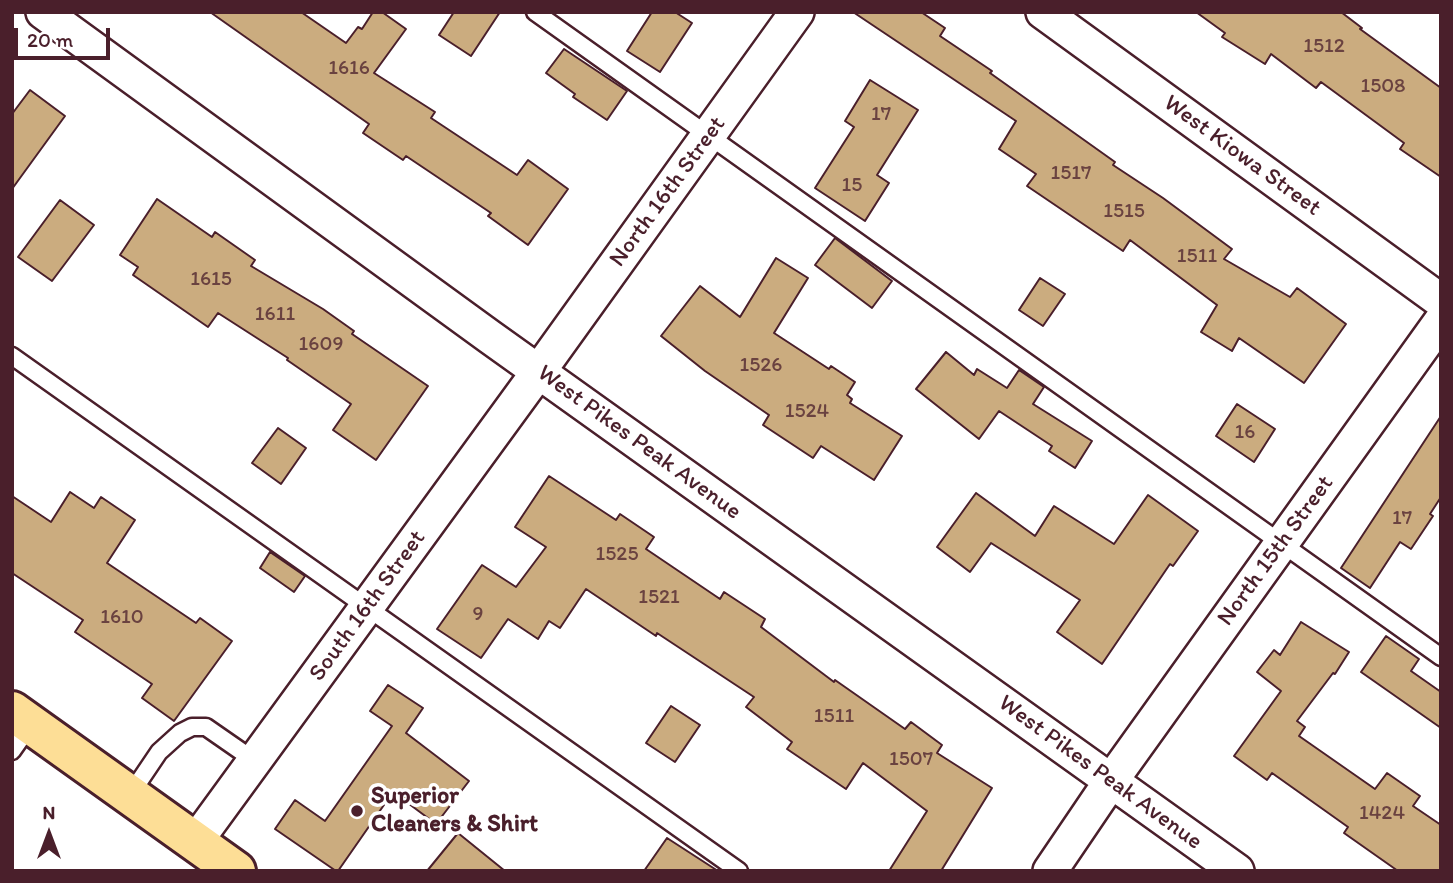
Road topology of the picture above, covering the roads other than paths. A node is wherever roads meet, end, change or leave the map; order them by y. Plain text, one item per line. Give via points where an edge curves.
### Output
1 (43, 12) edge
2 (535, 12) edge
3 (797, 12) edge
4 (1043, 12) edge
5 (708, 136) junction
6 (1441, 301) edge
7 (1441, 321) edge
8 (12, 356) edge
9 (539, 372) junction
10 (1282, 542) junction
11 (367, 607) junction
12 (1441, 657) edge
13 (18, 729) edge
14 (255, 761) junction
15 (1111, 781) junction
16 (130, 795) junction
17 (196, 841) junction
18 (236, 871) edge
19 (739, 871) edge
20 (1050, 871) edge
21 (1237, 871) edge

1 - 9 street, West Pikes Peak Avenue
2 - 5 lane
3 - 5 street, North 16th Street
4 - 6 street, West Kiowa Street
5 - 9 street, North 16th Street
5 - 10 lane
7 - 10 street, North 15th Street
8 - 11 lane
9 - 11 street, South 16th Street
9 - 15 street, West Pikes Peak Avenue
10 - 12 lane
10 - 15 street, North 15th Street
11 - 14 street, South 16th Street
11 - 19 lane
13 - 16 main road
14 - 16 lane via 206,727 192,727 159,752
14 - 17 street, South 16th Street
15 - 20 street, North 15th Street
15 - 21 street, West Pikes Peak Avenue
16 - 17 main road
17 - 18 main road

